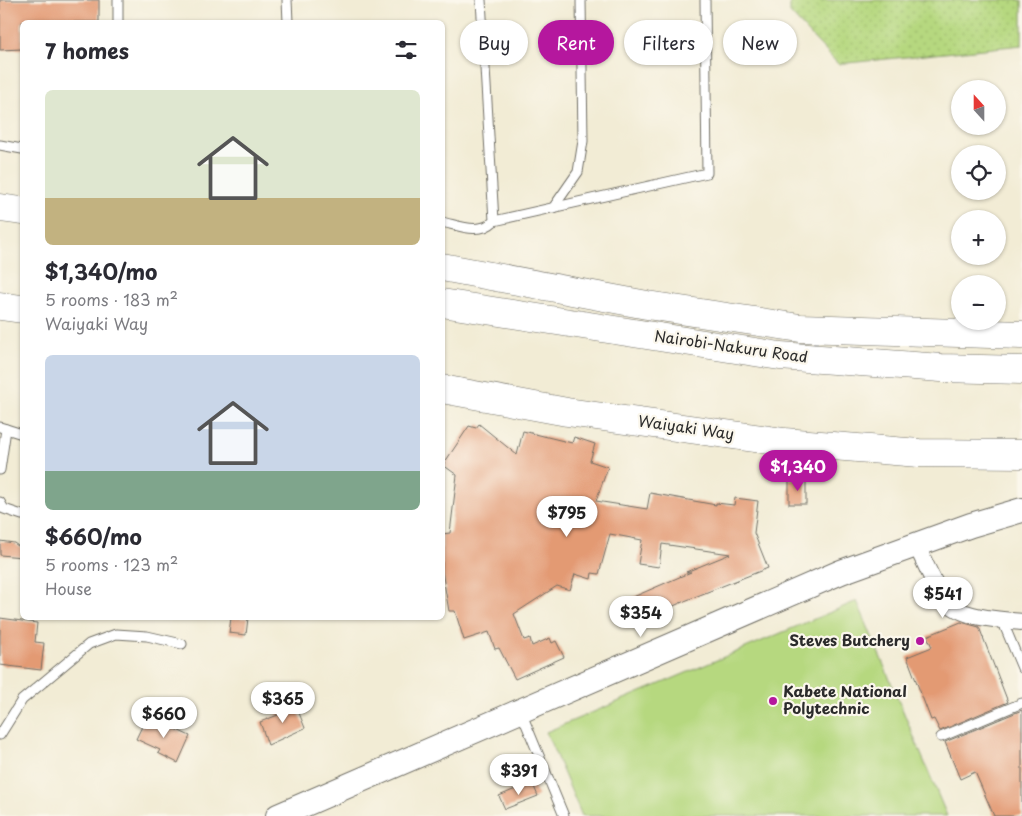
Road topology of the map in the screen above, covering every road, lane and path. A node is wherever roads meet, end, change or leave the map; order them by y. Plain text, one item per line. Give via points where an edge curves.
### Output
1 (118, 0) edge
2 (287, 0) edge
3 (481, 0) edge
4 (581, 0) edge
5 (704, 0) edge
6 (118, 20) edge
7 (288, 20) edge
8 (0, 145) edge
9 (20, 149) edge
10 (0, 208) edge
11 (553, 208) junction
12 (20, 211) edge
13 (494, 221) junction
14 (445, 223) edge
15 (445, 268) edge
16 (445, 303) edge
17 (0, 306) edge
18 (20, 309) edge
19 (1022, 335) edge
20 (1022, 370) edge
21 (445, 390) edge
22 (3, 428) edge
23 (20, 433) edge
24 (1022, 454) edge
25 (0, 470) edge
26 (0, 502) edge
27 (1022, 510) edge
28 (20, 514) edge
29 (916, 545) junction
30 (1002, 620) junction
31 (1022, 622) edge
32 (182, 644) dead end
33 (1022, 668) edge
34 (1022, 703) edge
35 (521, 712) junction
36 (0, 735) edge
37 (941, 738) dead end
38 (278, 816) edge
39 (564, 816) edge

1 - 6 lane
2 - 7 lane
3 - 13 lane
4 - 11 lane via 583,141 578,172
5 - 11 lane via 707,173
8 - 9 lane
10 - 12 highway
11 - 13 lane
13 - 14 lane via 479,230
15 - 19 highway via 647,305 800,328
16 - 20 highway, Nairobi-Nakuru Road via 780,356 941,368
17 - 18 highway
21 - 24 highway, Waiyaki Way via 567,412 784,442 919,453
22 - 23 lane
22 - 25 lane
26 - 28 lane via 4,509
27 - 29 street
29 - 30 street via 943,597 953,606
29 - 35 street via 841,572
30 - 31 street
30 - 33 lane
32 - 36 lane via 147,636 116,634 89,644 22,700
34 - 37 lane
35 - 38 street
35 - 39 lane

